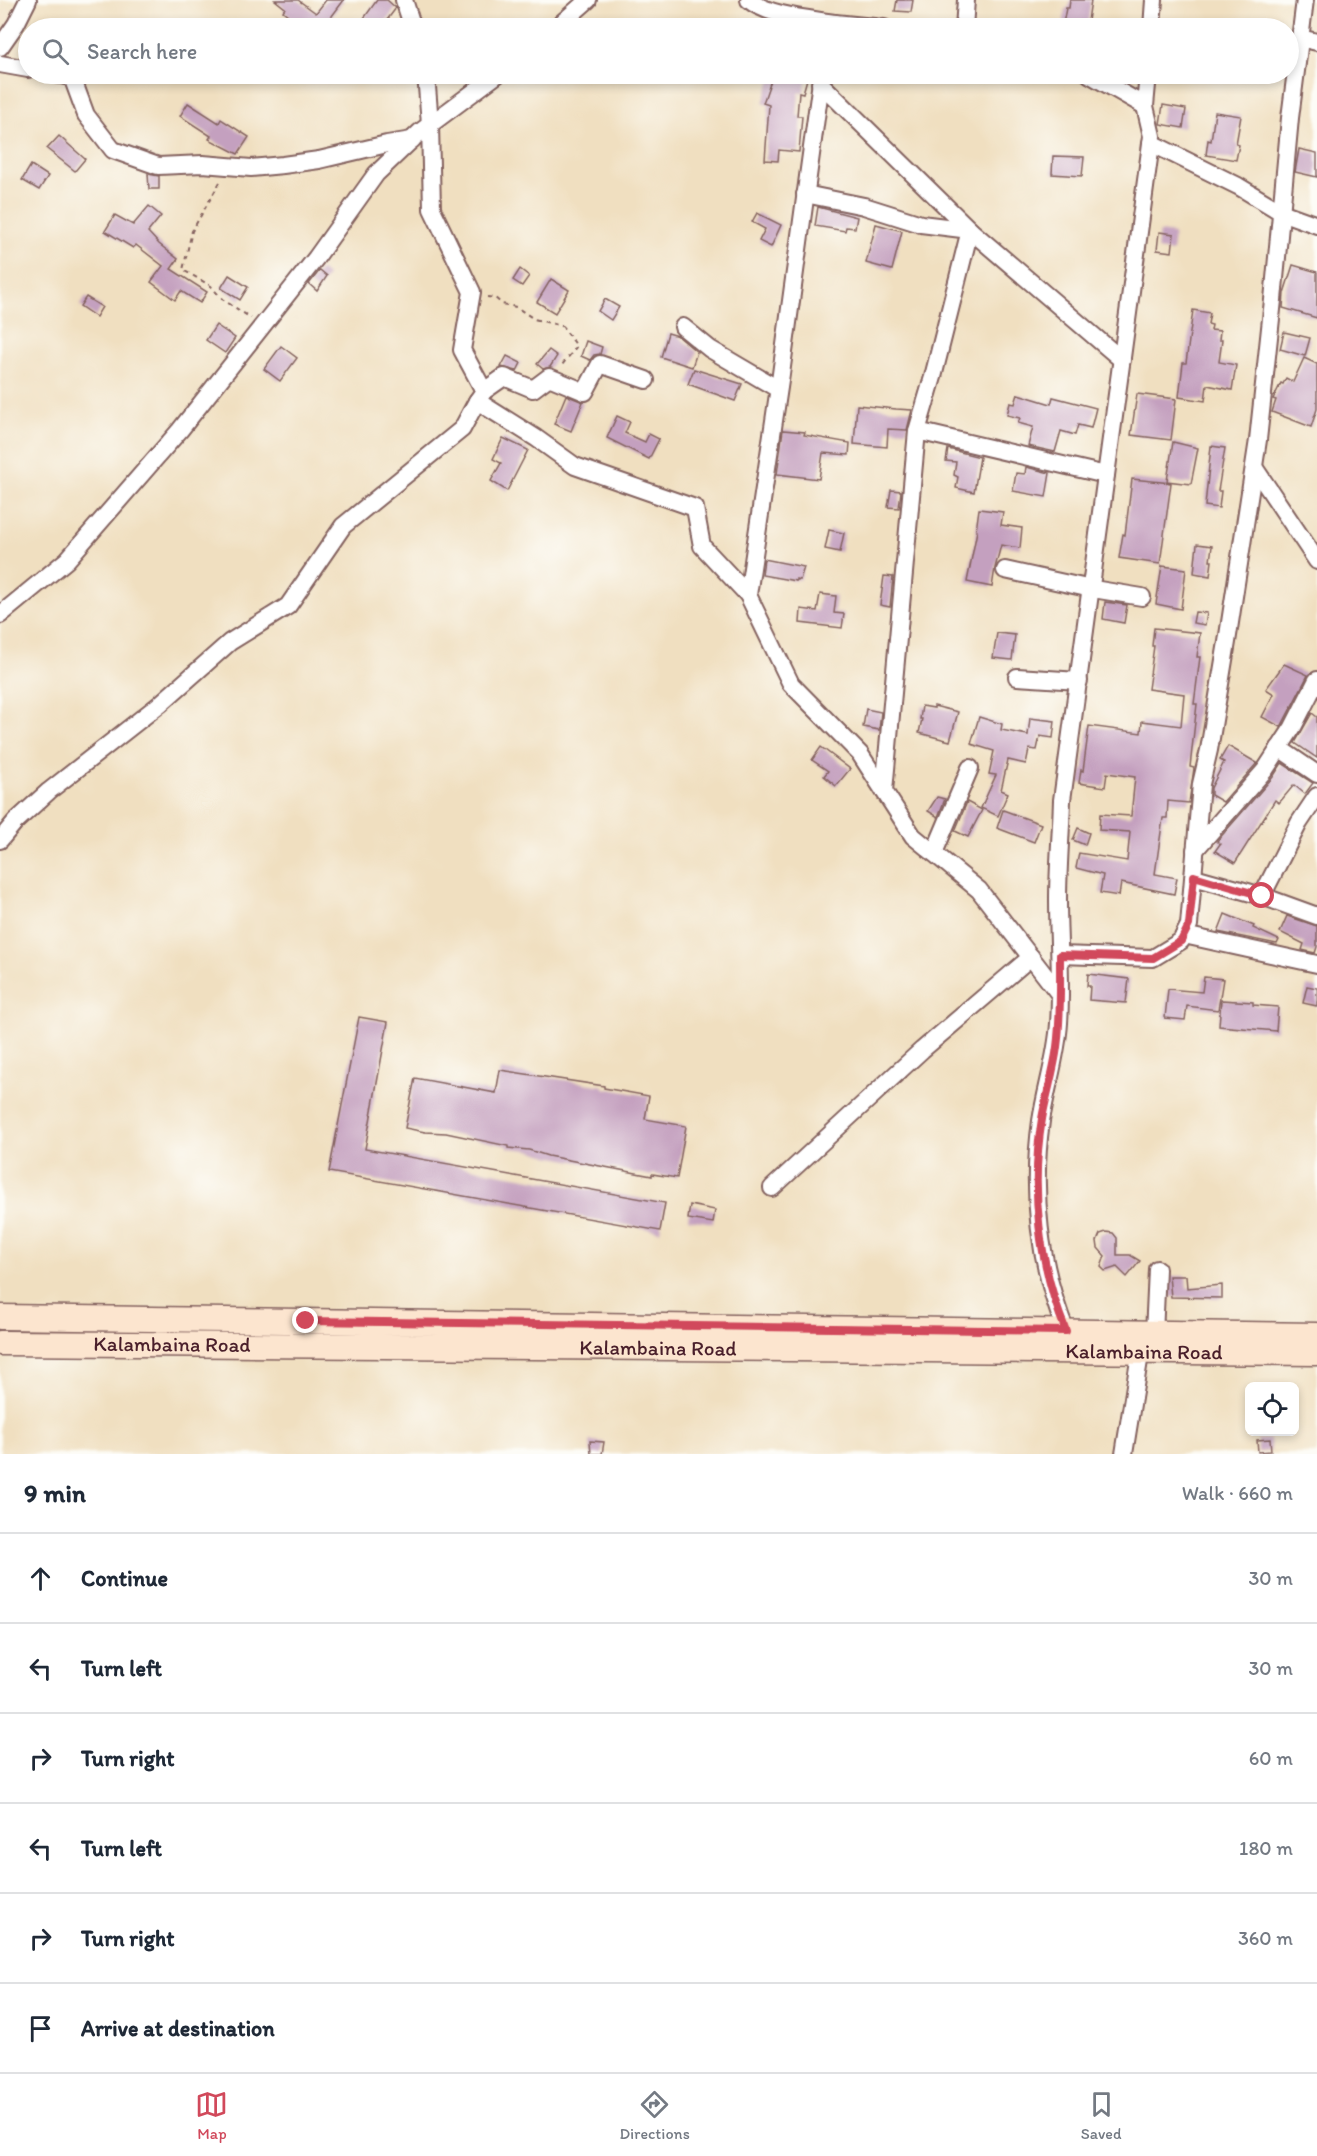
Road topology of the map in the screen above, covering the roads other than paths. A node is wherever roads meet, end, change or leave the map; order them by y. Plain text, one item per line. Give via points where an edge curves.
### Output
1 (28, 0) edge
2 (404, 0) edge
3 (588, 0) edge
4 (749, 0) edge
5 (966, 0) edge
6 (1154, 0) edge
7 (1305, 0) edge
8 (19, 18) edge
9 (410, 18) edge
10 (567, 18) edge
11 (802, 18) edge
12 (965, 18) edge
13 (1153, 18) edge
14 (18, 20) edge
15 (1300, 38) junction
16 (1317, 42) edge
17 (1299, 46) edge
18 (0, 47) edge
19 (0, 64) edge
20 (18, 67) edge
21 (75, 84) edge
22 (427, 84) edge
23 (484, 84) edge
24 (820, 84) edge
25 (827, 84) edge
26 (1106, 84) edge
27 (1147, 84) edge
28 (1294, 84) edge
29 (1145, 106) junction
30 (430, 124) junction
31 (412, 140) junction
32 (1151, 143) junction
33 (805, 194) junction
34 (1281, 212) junction
35 (1317, 225) edge
36 (970, 230) junction
37 (683, 327) dead end
38 (1122, 360) junction
39 (646, 380) dead end
40 (778, 390) junction
41 (480, 396) junction
42 (917, 432) junction
43 (1254, 467) junction
44 (1106, 475) junction
45 (1317, 561) edge
46 (1005, 570) dead end
47 (1091, 589) junction
48 (747, 595) junction
49 (1142, 597) dead end
50 (0, 615) edge
51 (1017, 677) dead end
52 (1317, 680) edge
53 (1079, 681) junction
54 (1279, 748) junction
55 (970, 768) dead end
56 (1317, 774) edge
57 (884, 791) junction
58 (1317, 796) edge
59 (0, 840) edge
60 (1195, 850) junction
61 (934, 854) junction
62 (1194, 876) junction
63 (1262, 896) junction
64 (1317, 916) edge
65 (1184, 935) junction
66 (1060, 955) junction
67 (1031, 957) junction
68 (1317, 964) edge
69 (1060, 995) junction
70 (772, 1188) dead end
71 (1157, 1269) dead end
72 (0, 1317) edge
73 (1066, 1331) junction
74 (1317, 1335) edge
75 (1146, 1340) junction
76 (0, 1343) edge
77 (1317, 1353) edge
78 (1124, 1454) edge

1 - 8 street
2 - 9 street
3 - 10 street
4 - 11 street
5 - 12 street
6 - 13 street
7 - 15 street
14 - 18 street
15 - 16 street
15 - 17 street
19 - 20 street
21 - 31 street via 86,115 113,150 158,166 251,168 319,160
22 - 30 street
23 - 30 street
24 - 33 street
25 - 36 street
26 - 29 street
27 - 29 street
28 - 34 street
29 - 32 street
30 - 31 street
30 - 41 street via 432,209 472,292 462,350
31 - 50 street via 376,174 264,326 180,430 67,560
32 - 34 street
32 - 38 street
33 - 36 street via 864,206 921,224
33 - 40 street
34 - 35 street
34 - 43 street
36 - 38 street
36 - 42 street
37 - 40 street via 710,350
38 - 44 street
39 - 41 street via 600,364 585,392 549,377 533,389 504,377
40 - 48 street
41 - 48 street via 575,466 695,508 702,546
41 - 59 street via 462,429 343,526 288,606 230,642 160,704 49,791
42 - 44 street
42 - 57 street
43 - 45 street
43 - 60 street via 1201,784
44 - 47 street
46 - 47 street
47 - 49 street
47 - 53 street
48 - 57 street via 791,684 860,754
51 - 53 street
52 - 54 street
53 - 66 street via 1062,800
54 - 56 street
54 - 60 street via 1265,770
55 - 61 street
57 - 61 street via 913,836
58 - 63 street
60 - 62 street
61 - 67 street via 979,890
62 - 63 street
62 - 65 street via 1189,925
63 - 64 street
65 - 66 street via 1181,941 1153,958
65 - 68 street
66 - 69 street
67 - 69 street
67 - 70 street via 922,1050
69 - 73 street via 1057,1049 1038,1145 1037,1193 1047,1267
71 - 75 street
72 - 73 main road
73 - 75 main road
74 - 75 main road
75 - 76 main road, Kalambaina Road
75 - 77 main road, Kalambaina Road
75 - 78 street

